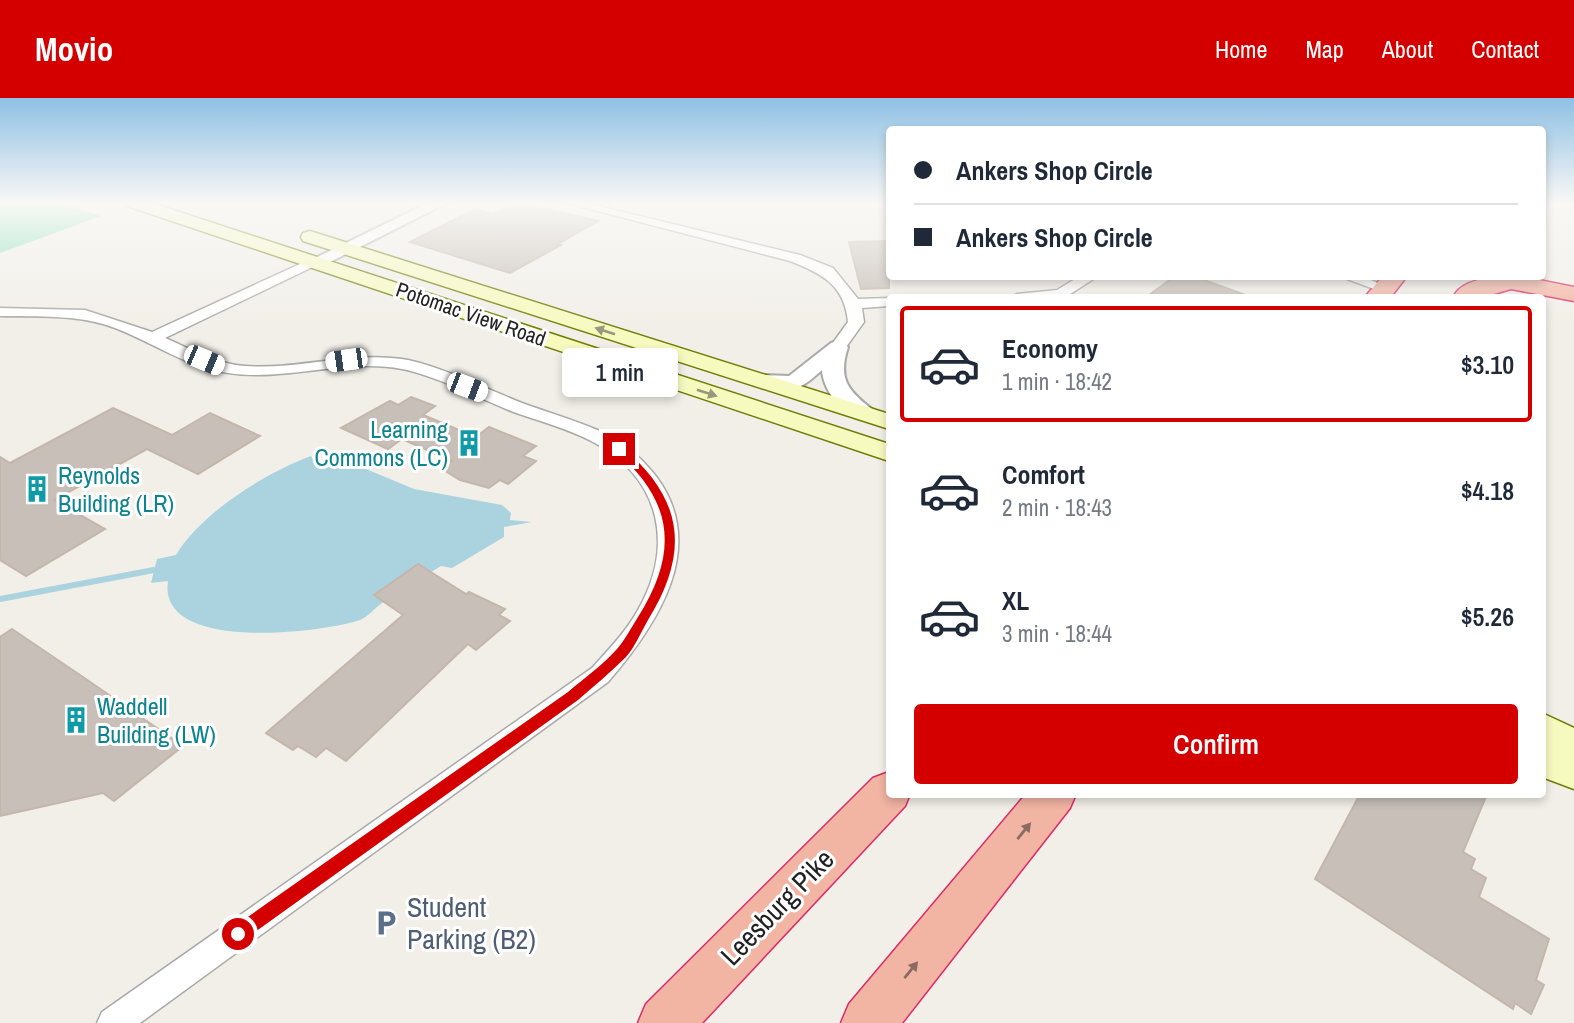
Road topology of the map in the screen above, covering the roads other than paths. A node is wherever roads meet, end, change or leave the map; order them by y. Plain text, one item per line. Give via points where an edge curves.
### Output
1 (297, 245) edge
2 (312, 245) edge
3 (336, 245) edge
4 (339, 245) edge
5 (741, 245) edge
6 (323, 252) junction
7 (1084, 280) edge
8 (1359, 280) edge
9 (1535, 280) edge
10 (1386, 288) edge
11 (1471, 289) edge
12 (1061, 294) edge
13 (886, 302) edge
14 (854, 304) junction
15 (0, 312) edge
16 (147, 335) junction
17 (838, 347) junction
18 (763, 381) junction
19 (864, 414) junction
20 (886, 421) edge
21 (886, 452) edge
22 (1546, 730) edge
23 (1574, 746) edge
24 (1546, 762) edge
25 (1574, 773) edge
26 (886, 795) edge
27 (1051, 798) edge
28 (113, 1023) edge
29 (664, 1023) edge
30 (868, 1023) edge

1 - 6 main road, Potomac View Road
2 - 6 main road, Potomac View Road
3 - 6 street
4 - 6 street
5 - 14 street via 808,262 835,276
6 - 16 street
18 -> 6 main road, Potomac View Road
6 -> 21 main road, Potomac View Road
7 - 12 street
8 - 10 street
9 - 11 highway via 1573,294 1511,282
13 - 14 street
14 - 17 street via 856,323
15 - 16 street via 85,314
16 - 28 street via 218,367 245,371 360,360 407,365 602,439 648,476 662,498 671,542 665,576 648,615 623,652 600,675
17 - 18 street via 794,382
17 - 19 street via 830,372 835,387
18 - 19 main road, Potomac View Road
19 - 20 main road, Potomac View Road
22 - 23 main road
24 - 25 main road
26 - 29 highway, Leesburg Pike
30 -> 27 highway

